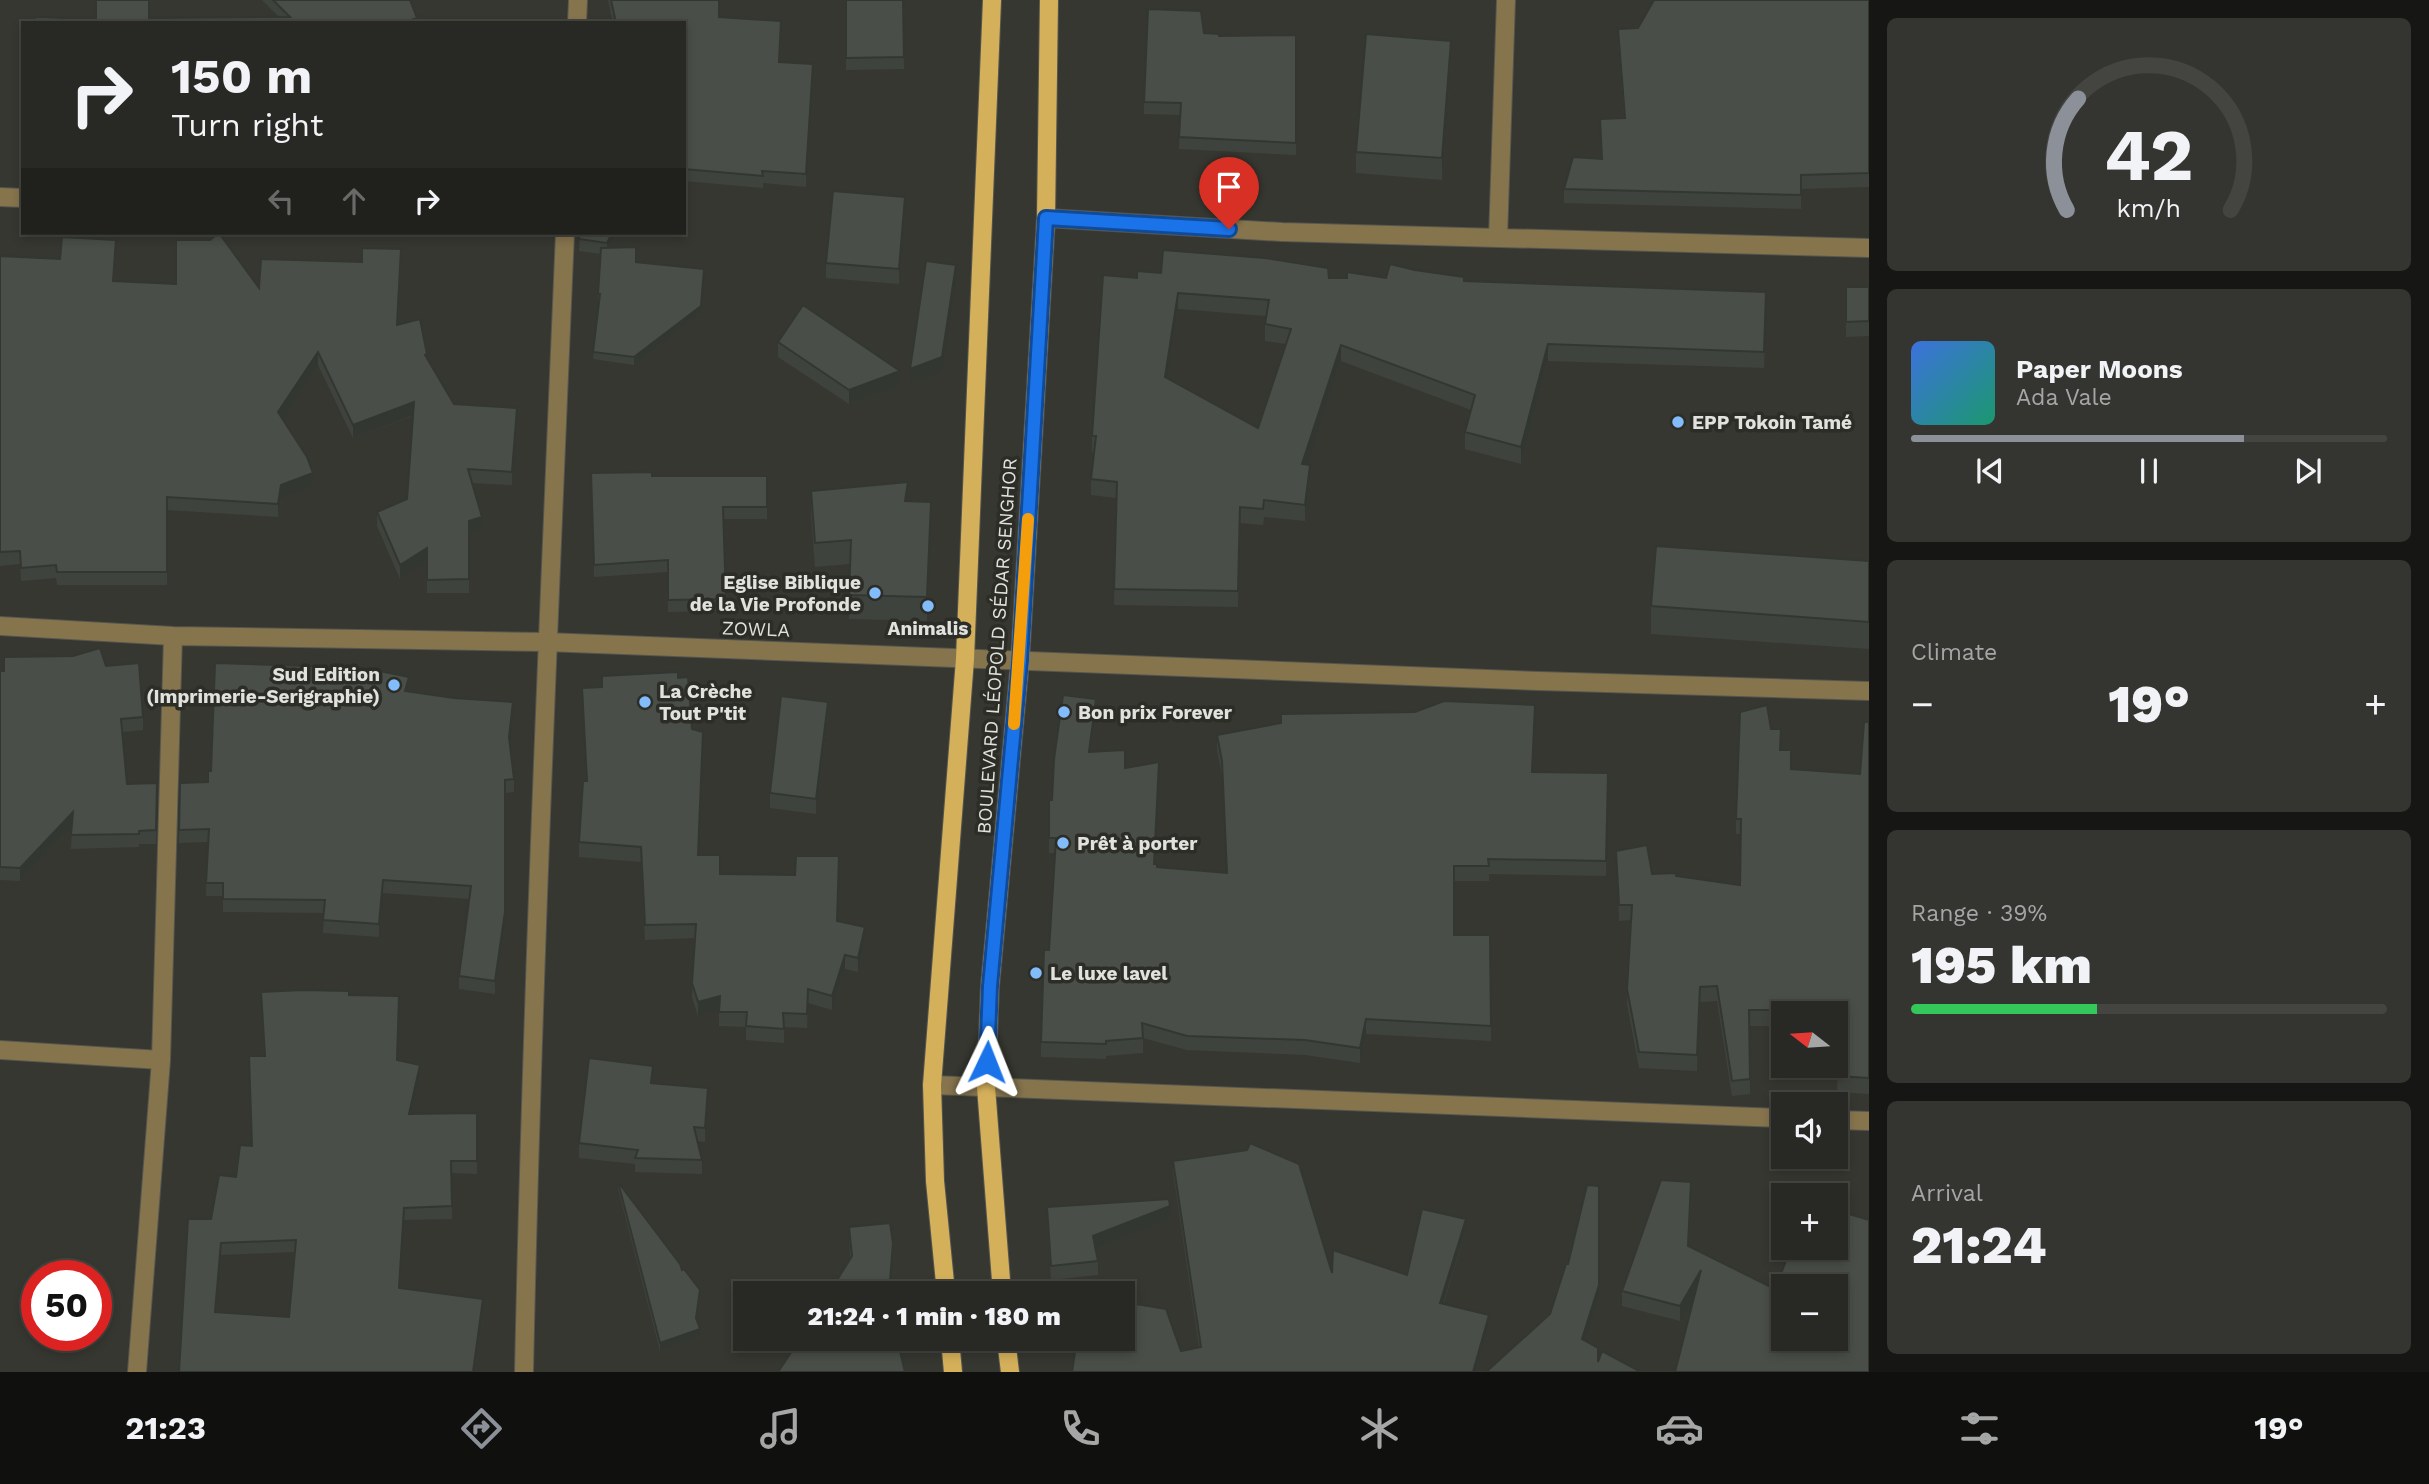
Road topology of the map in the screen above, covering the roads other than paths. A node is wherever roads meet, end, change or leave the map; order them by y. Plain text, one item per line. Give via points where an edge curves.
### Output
1 (578, 0) edge
2 (992, 0) edge
3 (1049, 0) edge
4 (1506, 0) edge
5 (577, 21) edge
6 (0, 197) edge
7 (21, 198) edge
8 (1046, 218) junction
9 (565, 235) edge
10 (1498, 238) junction
11 (1869, 248) edge
12 (0, 626) edge
13 (173, 636) junction
14 (546, 642) junction
15 (965, 659) junction
16 (1020, 661) junction
17 (1869, 691) edge
18 (0, 1050) edge
19 (161, 1060) junction
20 (932, 1085) junction
21 (985, 1087) junction
22 (1771, 1118) edge
23 (1848, 1120) edge
24 (1869, 1121) edge
25 (945, 1281) edge
26 (1001, 1281) edge
27 (951, 1351) edge
28 (1007, 1351) edge
29 (137, 1372) edge
30 (524, 1372) edge
31 (953, 1372) edge
32 (1010, 1372) edge

1 - 5 street
2 - 15 main road, BOULEVARD LÉOPOLD SÉDAR SENGHOR
3 - 8 main road, BOULEVARD LÉOPOLD SÉDAR SENGHOR
4 - 10 street
6 - 7 street
8 - 10 street via 1282,232
8 - 16 main road, BOULEVARD LÉOPOLD SÉDAR SENGHOR
9 - 14 street
10 - 11 street
12 - 13 street, ZOWLA
13 - 14 street, ZOWLA
13 - 19 street
14 - 15 street, ZOWLA
14 - 30 street
15 - 16 street, ZOWLA
15 - 20 main road, BOULEVARD LÉOPOLD SÉDAR SENGHOR
16 - 17 street, ZOWLA
16 - 21 main road, BOULEVARD LÉOPOLD SÉDAR SENGHOR
18 - 19 street
19 - 29 street
20 - 21 street
20 - 25 main road, BOULEVARD LÉOPOLD SÉDAR SENGHOR
21 - 22 street
21 - 26 main road, BOULEVARD LÉOPOLD SÉDAR SENGHOR
23 - 24 street
27 - 31 main road
28 - 32 main road

